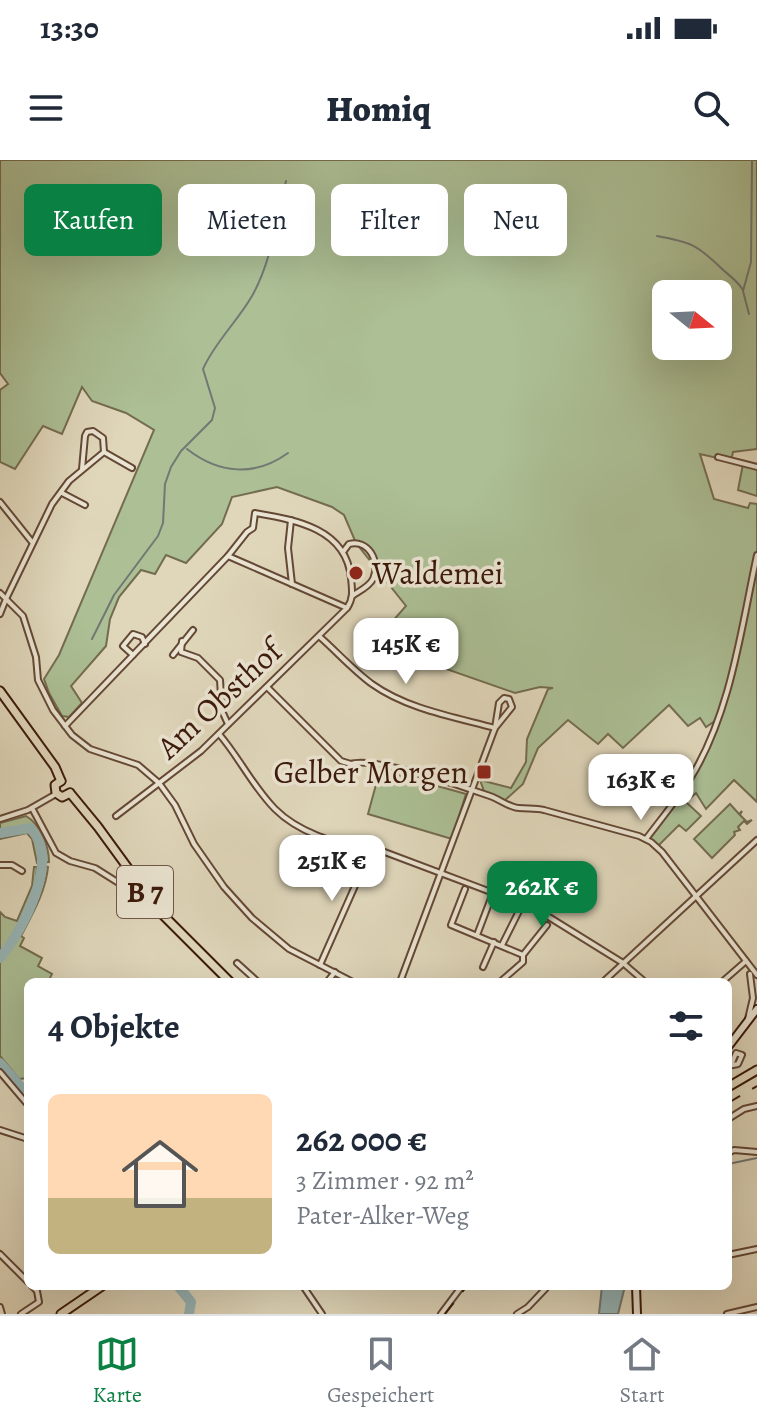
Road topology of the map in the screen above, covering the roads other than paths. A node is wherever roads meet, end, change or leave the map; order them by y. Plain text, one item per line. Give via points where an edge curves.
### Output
1 (104, 452) junction
2 (718, 457) dead end
3 (757, 467) edge
4 (132, 468) dead end
5 (82, 469) junction
6 (62, 493) junction
7 (0, 502) edge
8 (85, 505) dead end
9 (254, 505) dead end
10 (255, 513) junction
11 (291, 520) junction
12 (32, 542) junction
13 (343, 552) junction
14 (757, 555) edge
15 (228, 556) junction
16 (292, 584) junction
17 (0, 593) edge
18 (352, 596) junction
19 (6, 599) junction
20 (347, 608) junction
21 (0, 614) edge
22 (193, 630) dead end
23 (320, 637) junction
24 (182, 641) junction
25 (145, 644) junction
26 (134, 655) junction
27 (173, 655) dead end
28 (267, 687) junction
29 (0, 691) edge
30 (228, 724) junction
31 (65, 726) junction
32 (495, 728) junction
33 (219, 734) junction
34 (61, 781) junction
35 (159, 783) junction
36 (473, 790) junction
37 (70, 793) junction
38 (56, 794) junction
39 (32, 808) junction
40 (116, 816) dead end
41 (0, 819) edge
42 (646, 839) junction
43 (757, 840) edge
44 (370, 852) junction
45 (0, 865) edge
46 (22, 871) dead end
47 (441, 873) junction
48 (465, 889) dead end
49 (493, 893) junction
50 (146, 894) junction
51 (696, 899) junction
52 (519, 911) dead end
53 (547, 925) dead end
54 (477, 935) junction
55 (494, 942) junction
56 (502, 945) junction
57 (523, 955) junction
58 (746, 961) junction
59 (237, 963) dead end
60 (623, 963) junction
61 (320, 965) junction
62 (483, 967) dead end
63 (335, 972) junction
64 (750, 974) junction
65 (757, 975) edge
66 (226, 978) edge
67 (254, 978) edge
68 (330, 978) edge
69 (346, 978) edge
70 (402, 978) edge
71 (505, 978) edge
72 (607, 978) edge
73 (640, 978) edge
74 (727, 978) edge
75 (757, 990) edge
76 (757, 1009) edge
77 (748, 1020) junction
78 (732, 1042) edge
79 (757, 1070) edge
80 (0, 1072) edge
81 (732, 1085) edge
82 (24, 1100) edge
83 (757, 1106) edge
84 (732, 1116) edge
85 (0, 1130) edge
86 (24, 1138) edge
87 (732, 1150) edge
88 (757, 1152) edge
89 (757, 1249) edge
90 (0, 1254) edge
91 (732, 1254) edge
92 (24, 1278) edge
93 (36, 1290) edge
94 (96, 1290) edge
95 (306, 1290) edge
96 (459, 1290) edge
97 (544, 1290) edge
98 (636, 1290) edge
99 (0, 1307) edge
100 (757, 1307) edge
101 (2, 1314) edge
102 (21, 1314) edge
103 (61, 1314) edge
104 (322, 1314) edge
105 (441, 1314) edge
106 (517, 1314) edge
107 (637, 1314) edge
108 (727, 1314) edge

1 - 4 street
1 - 5 street
1 - 5 street via 103,438 87,432
2 - 3 street
5 - 6 street
6 - 8 street
6 - 12 street
7 - 12 street
9 - 10 street
10 - 11 street
10 - 15 street via 253,528
11 - 13 street via 327,535
11 - 16 street
12 - 19 street
13 - 18 street
13 - 18 street via 357,542 374,558 373,578
14 - 42 street via 715,726 691,778
15 - 16 street
15 - 25 street
16 - 20 street
17 - 19 street
18 - 20 street
19 - 21 street
19 - 31 street via 29,629 38,680
20 - 23 street, Am Obsthof
22 - 24 street
23 - 28 street, Am Obsthof
23 - 32 street via 384,691 416,706
24 - 27 street
24 - 30 street via 181,652 198,658 220,680
25 - 26 street
25 - 26 street via 133,634 123,646
26 - 31 street
28 - 30 street, Am Obsthof
28 - 36 street via 341,761 360,760
29 - 34 main road, B 7
30 - 33 street, Am Obsthof
31 - 35 street via 90,749 138,765
32 - 32 street via 499,703 509,699 512,707
32 - 36 street
33 - 35 street, Am Obsthof
33 - 44 street via 286,818 324,840
34 - 37 main road, B 7 via 70,784
34 - 38 main road via 55,785
35 - 40 street, Am Obsthof
35 - 61 street via 224,887 289,949
36 - 42 street via 516,808 544,810
36 - 47 street
37 - 38 main road
37 - 50 main road, B 7
38 - 39 street
39 - 41 street
39 - 50 street via 62,858 95,868 141,897
42 - 51 street
43 - 51 street
44 - 47 street via 374,848
44 - 61 street
45 - 46 street
47 - 49 street
47 - 70 street
48 - 54 street via 451,925
49 - 54 street
49 - 60 street via 536,909
50 - 66 main road, B 7
51 - 58 street
51 - 60 street
52 - 56 street
53 - 57 street
54 - 55 street
55 - 56 street
55 - 62 street
56 - 57 street
57 - 71 street via 523,962
58 - 64 street
58 - 65 street
58 - 74 street
59 - 67 street
60 - 72 street
60 - 73 street
61 - 63 street
63 - 68 street
63 - 69 street
64 - 75 street
64 - 77 street via 753,998
76 - 77 street
77 - 78 street
79 - 81 main road
80 - 82 street
83 - 84 street
85 - 86 street
87 - 88 street
89 - 91 street
90 - 92 street
93 - 102 street via 39,1302
94 - 103 main road
95 - 104 street
96 - 105 street
97 - 106 street
98 - 107 street
99 - 101 street
100 - 108 street

